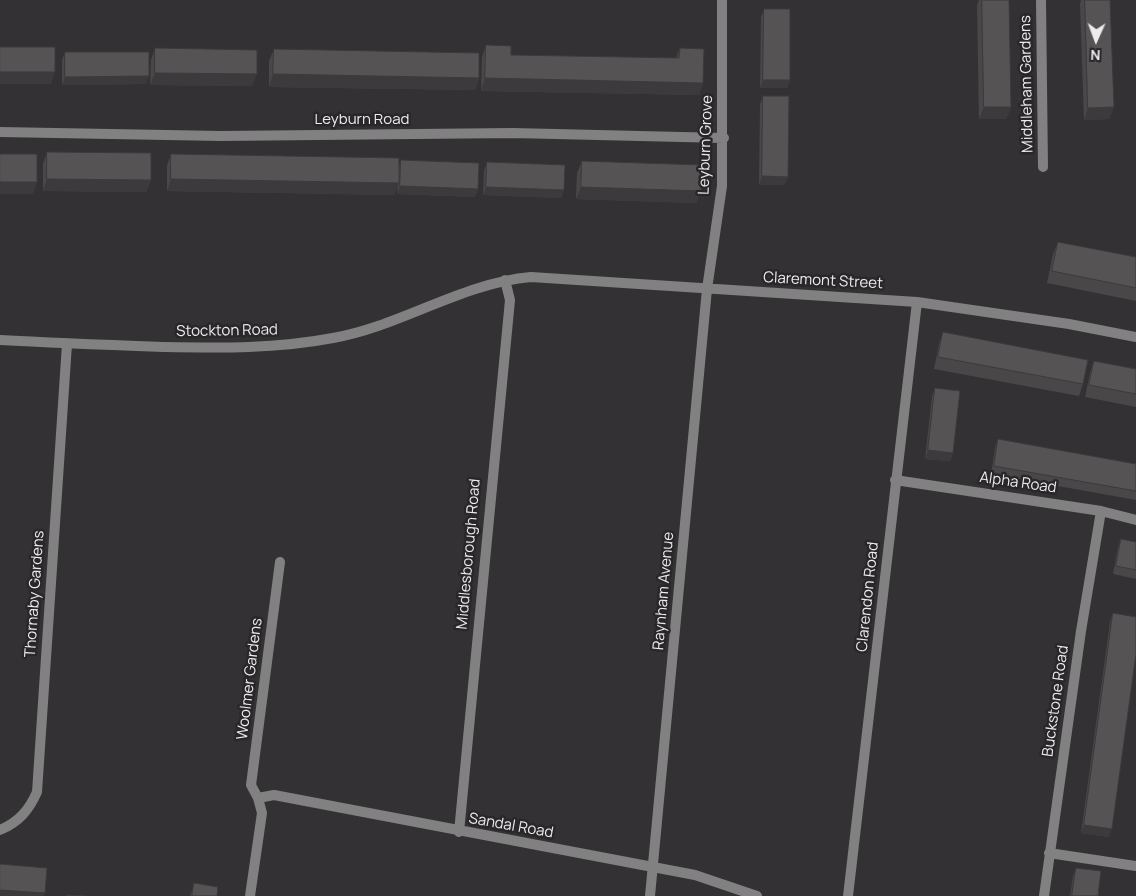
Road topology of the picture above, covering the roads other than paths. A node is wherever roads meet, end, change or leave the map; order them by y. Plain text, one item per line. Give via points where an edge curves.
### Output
1 (722, 0) edge
2 (1041, 0) edge
3 (0, 132) edge
4 (724, 138) junction
5 (1043, 167) dead end
6 (505, 280) junction
7 (706, 289) junction
8 (917, 302) junction
9 (1136, 338) edge
10 (0, 340) edge
11 (67, 344) junction
12 (895, 480) junction
13 (1101, 511) junction
14 (1136, 520) edge
15 (280, 562) dead end
16 (258, 798) junction
17 (0, 830) edge
18 (459, 832) junction
19 (1049, 853) junction
20 (1136, 866) edge
21 (653, 867) junction
22 (250, 896) edge
23 (650, 896) edge
24 (757, 896) edge
25 (848, 896) edge
26 (1044, 896) edge

1 - 4 street, Leyburn Grove
2 - 5 street, Middleham Gardens
3 - 4 street, Leyburn Road via 221,136 514,133
4 - 7 street, Leyburn Grove via 722,186
6 - 7 street, Claremont Street via 531,278
6 - 11 street, Stockton Road via 366,330 334,338 265,348 227,349
6 - 18 street, Middlesborough Road via 510,300
7 - 8 street, Claremont Street
7 - 21 street, Raynham Avenue
8 - 9 street, Claremont Street via 1068,324
8 - 12 street, Clarendon Road
10 - 11 street, Stockton Road
11 - 17 street, Thornaby Gardens via 37,792 26,812
12 - 13 street, Alpha Road
12 - 25 street, Clarendon Road
13 - 14 street, Alpha Road
13 - 19 street, Buckstone Road
15 - 16 street, Woolmer Gardens via 251,785
16 - 18 street, Sandal Road via 274,795
16 - 22 street, Woolmer Gardens via 262,813
18 - 21 street, Sandal Road
19 - 20 street
19 - 26 street, Buckstone Road
21 - 23 street, Raynham Avenue
21 - 24 street, Sandal Road via 696,875

